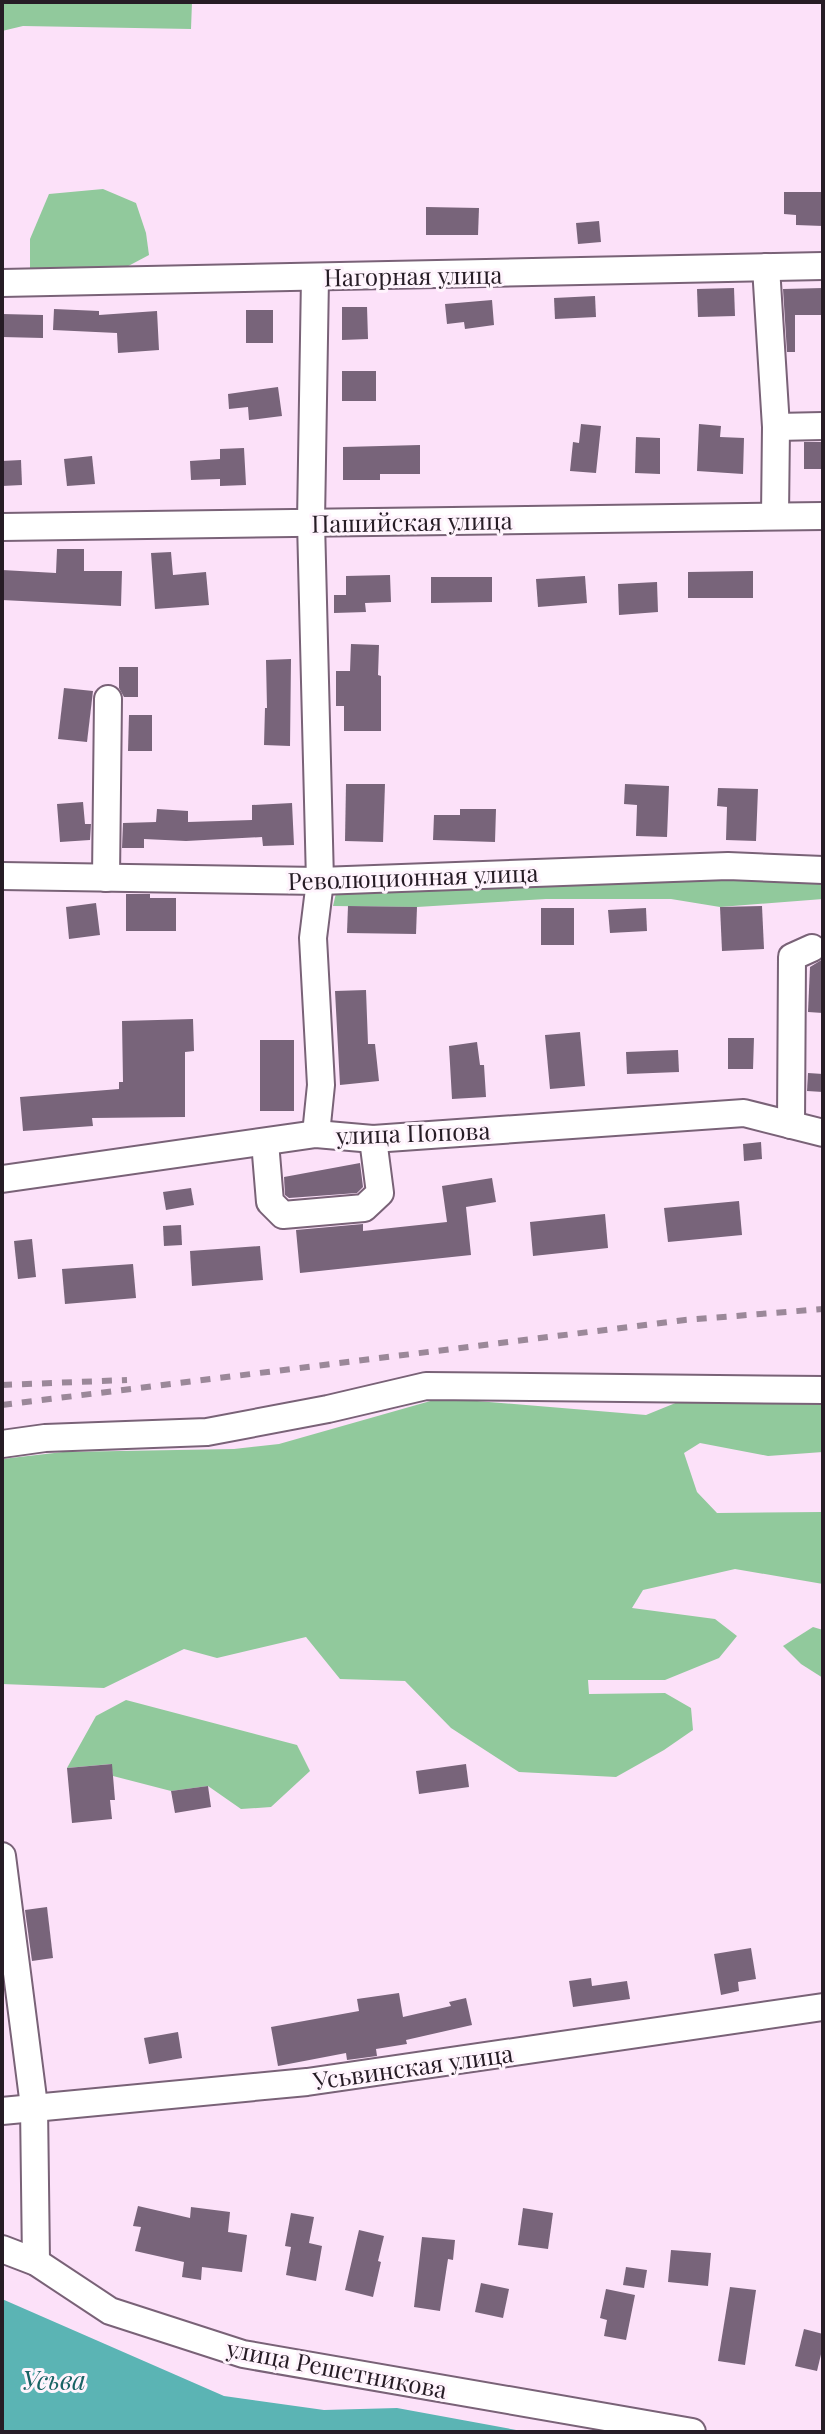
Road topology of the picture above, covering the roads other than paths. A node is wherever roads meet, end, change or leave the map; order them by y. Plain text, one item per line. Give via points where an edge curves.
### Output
1 (823, 266) edge
2 (766, 267) junction
3 (315, 277) junction
4 (2, 283) edge
5 (823, 426) edge
6 (776, 427) junction
7 (775, 516) junction
8 (823, 516) edge
9 (311, 522) junction
10 (2, 527) edge
11 (108, 699) dead end
12 (823, 870) edge
13 (2, 876) edge
14 (106, 878) junction
15 (320, 881) junction
16 (812, 948) dead end
17 (791, 1125) junction
18 (823, 1133) edge
19 (316, 1134) junction
20 (373, 1139) junction
21 (265, 1142) junction
22 (2, 1179) edge
23 (823, 1390) edge
24 (2, 1444) edge
25 (2, 1856) edge
26 (823, 2008) edge
27 (34, 2106) junction
28 (2, 2111) edge
29 (2, 2249) edge
30 (36, 2262) junction
31 (692, 2432) edge

1 - 2 street, Нагорная улица
2 - 3 street, Нагорная улица
2 - 6 street
3 - 4 street, Нагорная улица
3 - 9 street
5 - 6 street
6 - 7 street
7 - 8 street, Пашийская улица
7 - 9 street, Пашийская улица
9 - 10 street, Пашийская улица
9 - 15 street
11 - 14 street
12 - 15 street, Революционная улица via 728,866
13 - 14 street, Революционная улица
14 - 15 street, Революционная улица
15 - 19 street via 313,938 321,1085
16 - 17 street via 792,957
17 - 18 street, улица Попова
17 - 20 street, улица Попова via 744,1113
19 - 20 street, улица Попова
19 - 21 street, улица Попова
20 - 21 street via 380,1193 364,1208 283,1215 270,1202
21 - 22 street, улица Попова
23 - 24 street via 426,1386 207,1432
25 - 27 street
26 - 27 street, Усьвинская улица via 307,2082
27 - 28 street, Усьвинская улица
27 - 30 street
29 - 30 street, улица Решетникова
30 - 31 street, улица Решетникова via 110,2311 243,2354

